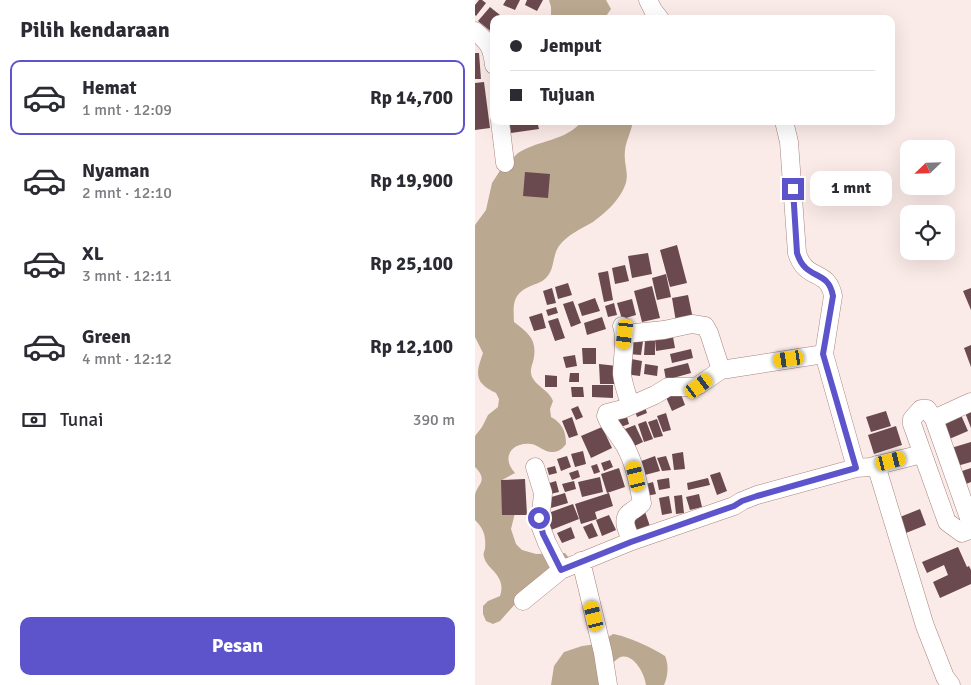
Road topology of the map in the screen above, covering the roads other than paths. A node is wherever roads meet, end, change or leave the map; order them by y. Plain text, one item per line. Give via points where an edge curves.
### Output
1 (648, 0) edge
2 (657, 15) edge
3 (475, 31) edge
4 (490, 47) edge
5 (500, 125) edge
6 (785, 125) edge
7 (505, 163) dead end
8 (823, 354) junction
9 (721, 370) junction
10 (971, 402) edge
11 (630, 404) junction
12 (934, 419) junction
13 (922, 454) junction
14 (876, 465) junction
15 (535, 467) dead end
16 (856, 468) junction
17 (631, 542) junction
18 (581, 561) junction
19 (561, 570) junction
20 (523, 601) dead end
21 (608, 685) edge
22 (951, 685) edge

1 - 2 street
3 - 4 street
5 - 7 street
6 - 8 street via 797,253 808,271 830,283 833,296
8 - 9 street
8 - 16 street
9 - 11 street via 699,386 669,387
9 - 11 street via 705,326 692,324 664,330 623,330 622,376
10 - 12 street
11 - 17 street via 608,412 606,416 633,461 642,502 627,514 625,523
12 - 13 street via 927,409 921,409 912,419
12 - 13 street via 969,518 967,531 962,532 947,522
13 - 14 street
14 - 16 street
14 - 22 street via 925,626
15 - 19 street via 543,493 540,525
16 - 17 street via 757,496
17 - 18 street
18 - 19 street
18 - 21 street
19 - 20 street

